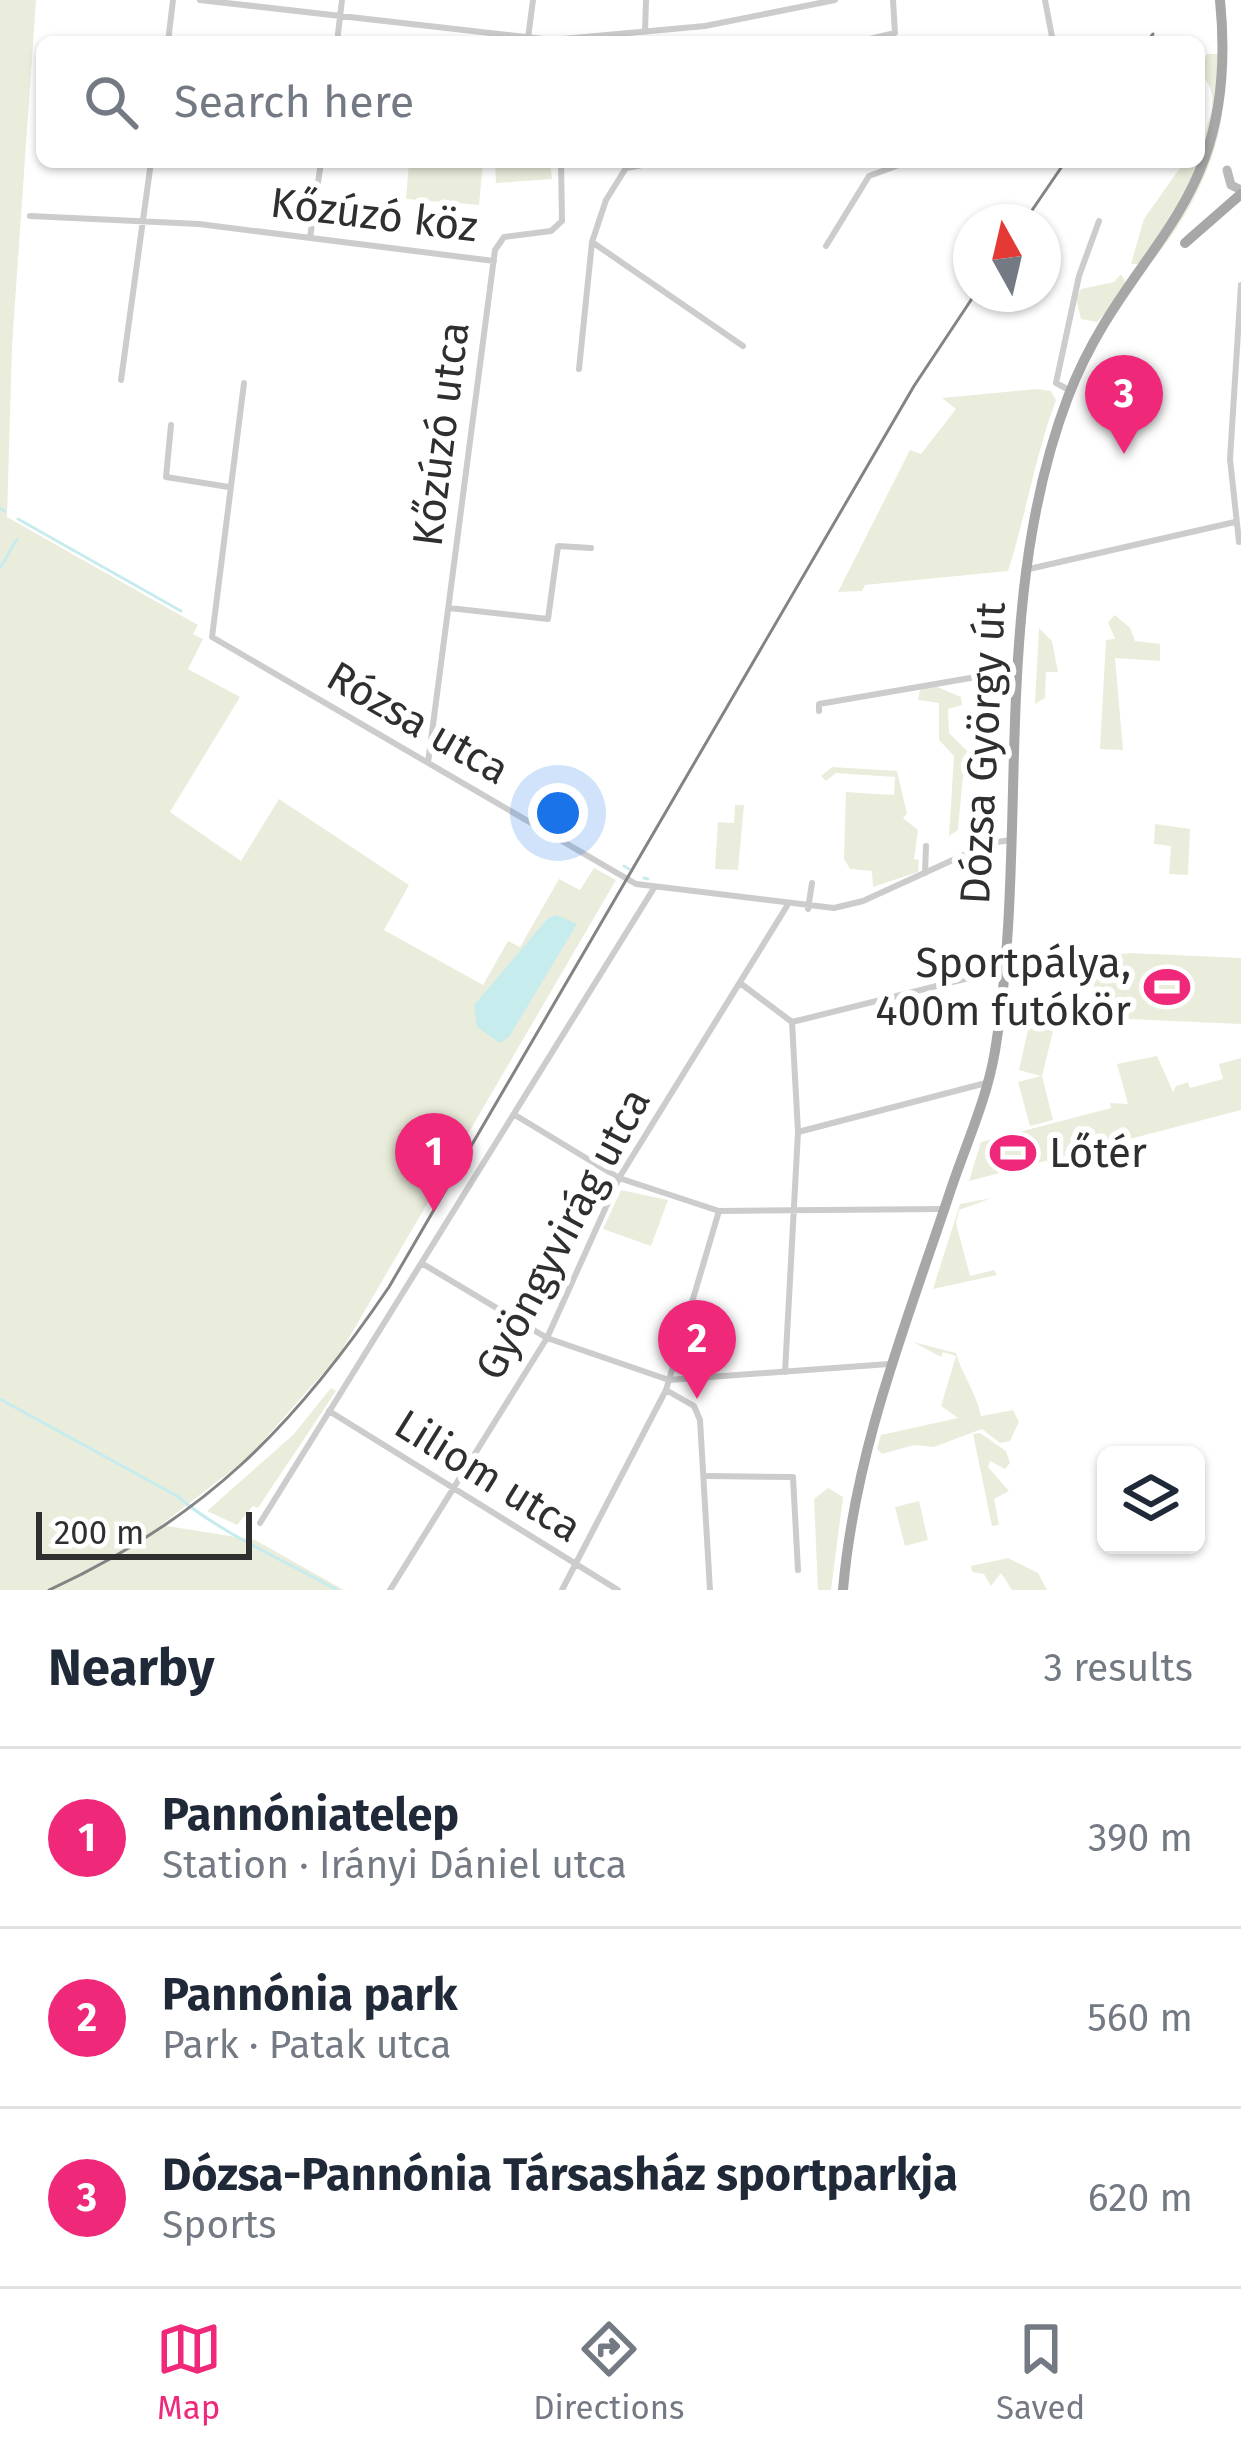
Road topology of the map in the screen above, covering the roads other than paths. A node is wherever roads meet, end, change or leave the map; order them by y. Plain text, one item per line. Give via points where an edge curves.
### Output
1 (173, 0) edge
2 (200, 0) edge
3 (342, 0) edge
4 (533, 0) edge
5 (646, 0) edge
6 (767, 0) edge
7 (830, 0) edge
8 (893, 0) edge
9 (1045, 0) edge
10 (1220, 0) edge
11 (244, 3) edge
12 (768, 14) junction
13 (340, 16) junction
14 (645, 32) junction
15 (168, 36) edge
16 (338, 36) edge
17 (511, 36) edge
18 (528, 36) edge
19 (630, 36) edge
20 (877, 36) edge
21 (1052, 36) edge
22 (1238, 77) edge
23 (1229, 164) junction
24 (150, 168) edge
25 (320, 168) edge
26 (561, 168) edge
27 (624, 168) edge
28 (882, 168) edge
29 (1241, 178) edge
30 (1241, 192) edge
31 (30, 216) dead end
32 (1099, 221) dead end
33 (142, 222) junction
34 (310, 238) junction
35 (592, 242) junction
36 (1182, 244) junction
37 (826, 246) dead end
38 (494, 261) junction
39 (1241, 285) edge
40 (1241, 297) edge
41 (743, 346) dead end
42 (579, 369) dead end
43 (121, 380) dead end
44 (244, 382) dead end
45 (1070, 391) junction
46 (171, 425) dead end
47 (229, 487) junction
48 (1235, 522) junction
49 (1239, 542) edge
50 (591, 548) dead end
51 (1027, 569) junction
52 (449, 608) junction
53 (1020, 669) junction
54 (819, 711) dead end
55 (428, 764) junction
56 (1011, 839) junction
57 (926, 846) dead end
58 (925, 873) junction
59 (812, 883) dead end
60 (654, 888) junction
61 (787, 906) junction
62 (808, 909) junction
63 (1005, 969) junction
64 (740, 982) junction
65 (793, 1022) junction
66 (987, 1082) junction
67 (515, 1115) junction
68 (798, 1132) junction
69 (619, 1178) junction
70 (945, 1209) junction
71 (796, 1210) junction
72 (719, 1211) junction
73 (422, 1263) junction
74 (547, 1338) junction
75 (889, 1364) junction
76 (785, 1372) junction
77 (667, 1385) junction
78 (328, 1411) junction
79 (707, 1476) junction
80 (453, 1490) junction
81 (260, 1522) dead end
82 (576, 1567) junction
83 (798, 1570) dead end
84 (390, 1590) edge
85 (562, 1590) edge
86 (618, 1590) edge
87 (710, 1590) edge
88 (844, 1590) edge

1 - 15 street
2 - 11 street
3 - 13 street
4 - 18 street
5 - 14 street
6 - 12 street
7 - 12 street
8 - 20 street via 897,30
9 - 21 street
10 - 22 main road
11 - 13 street
12 - 14 street
13 - 16 street
13 - 17 street
14 - 19 street
23 - 29 street
23 - 30 street via 1231,185
23 - 36 main road, Dózsa György út
24 - 33 street
25 - 34 street
26 - 38 street via 562,221 551,231 504,237
27 - 35 street
28 - 37 street
30 - 36 main road
31 - 33 street, Kőzúzó köz
32 - 45 street via 1056,383
33 - 34 street, Kőzúzó köz
33 - 43 street
34 - 38 street, Kőzúzó köz
35 - 41 street
35 - 42 street
36 - 45 main road, Dózsa György út via 1106,327
38 - 52 street, Kőzúzó utca
39 - 40 street
40 - 48 street via 1231,423
44 - 47 street, Rózsa utca
45 - 51 main road, Dózsa György út via 1038,492
46 - 47 street via 166,477
47 - 55 street, Rózsa utca via 212,637
48 - 49 street
48 - 51 street
50 - 52 street via 557,546 548,619
51 - 53 main road, Dózsa György út
52 - 55 street, Kőzúzó utca
53 - 54 street via 820,704
53 - 56 main road, Dózsa György út
55 - 60 street, Rózsa utca
56 - 58 street, Rózsa utca
56 - 63 main road, Dózsa György út
57 - 58 street
58 - 62 street, Rózsa utca via 863,901
59 - 62 street
60 - 61 street, Rózsa utca
60 - 67 street
61 - 62 street, Rózsa utca
61 - 64 street, Gyöngyvirág utca
63 - 65 street
63 - 66 main road, Dózsa György út
64 - 65 street
64 - 69 street, Gyöngyvirág utca
65 - 68 street
66 - 68 street
66 - 70 main road, Dózsa György út
67 - 69 street
67 - 73 street
68 - 71 street
69 - 72 street
69 - 74 street, Gyöngyvirág utca
70 - 71 street
70 - 75 main road, Dózsa György út
71 - 72 street
71 - 76 street
72 - 77 street
73 - 74 street
73 - 78 street
74 - 77 street
74 - 80 street, Gyöngyvirág utca
75 - 76 street
75 - 88 main road, Dózsa György út via 854,1502
76 - 77 street
77 - 79 street via 699,1412
77 - 82 street
78 - 80 street, Liliom utca
78 - 81 street
79 - 83 street via 793,1477
79 - 87 street
80 - 82 street, Liliom utca
80 - 84 street, Gyöngyvirág utca
82 - 85 street
82 - 86 street, Liliom utca

